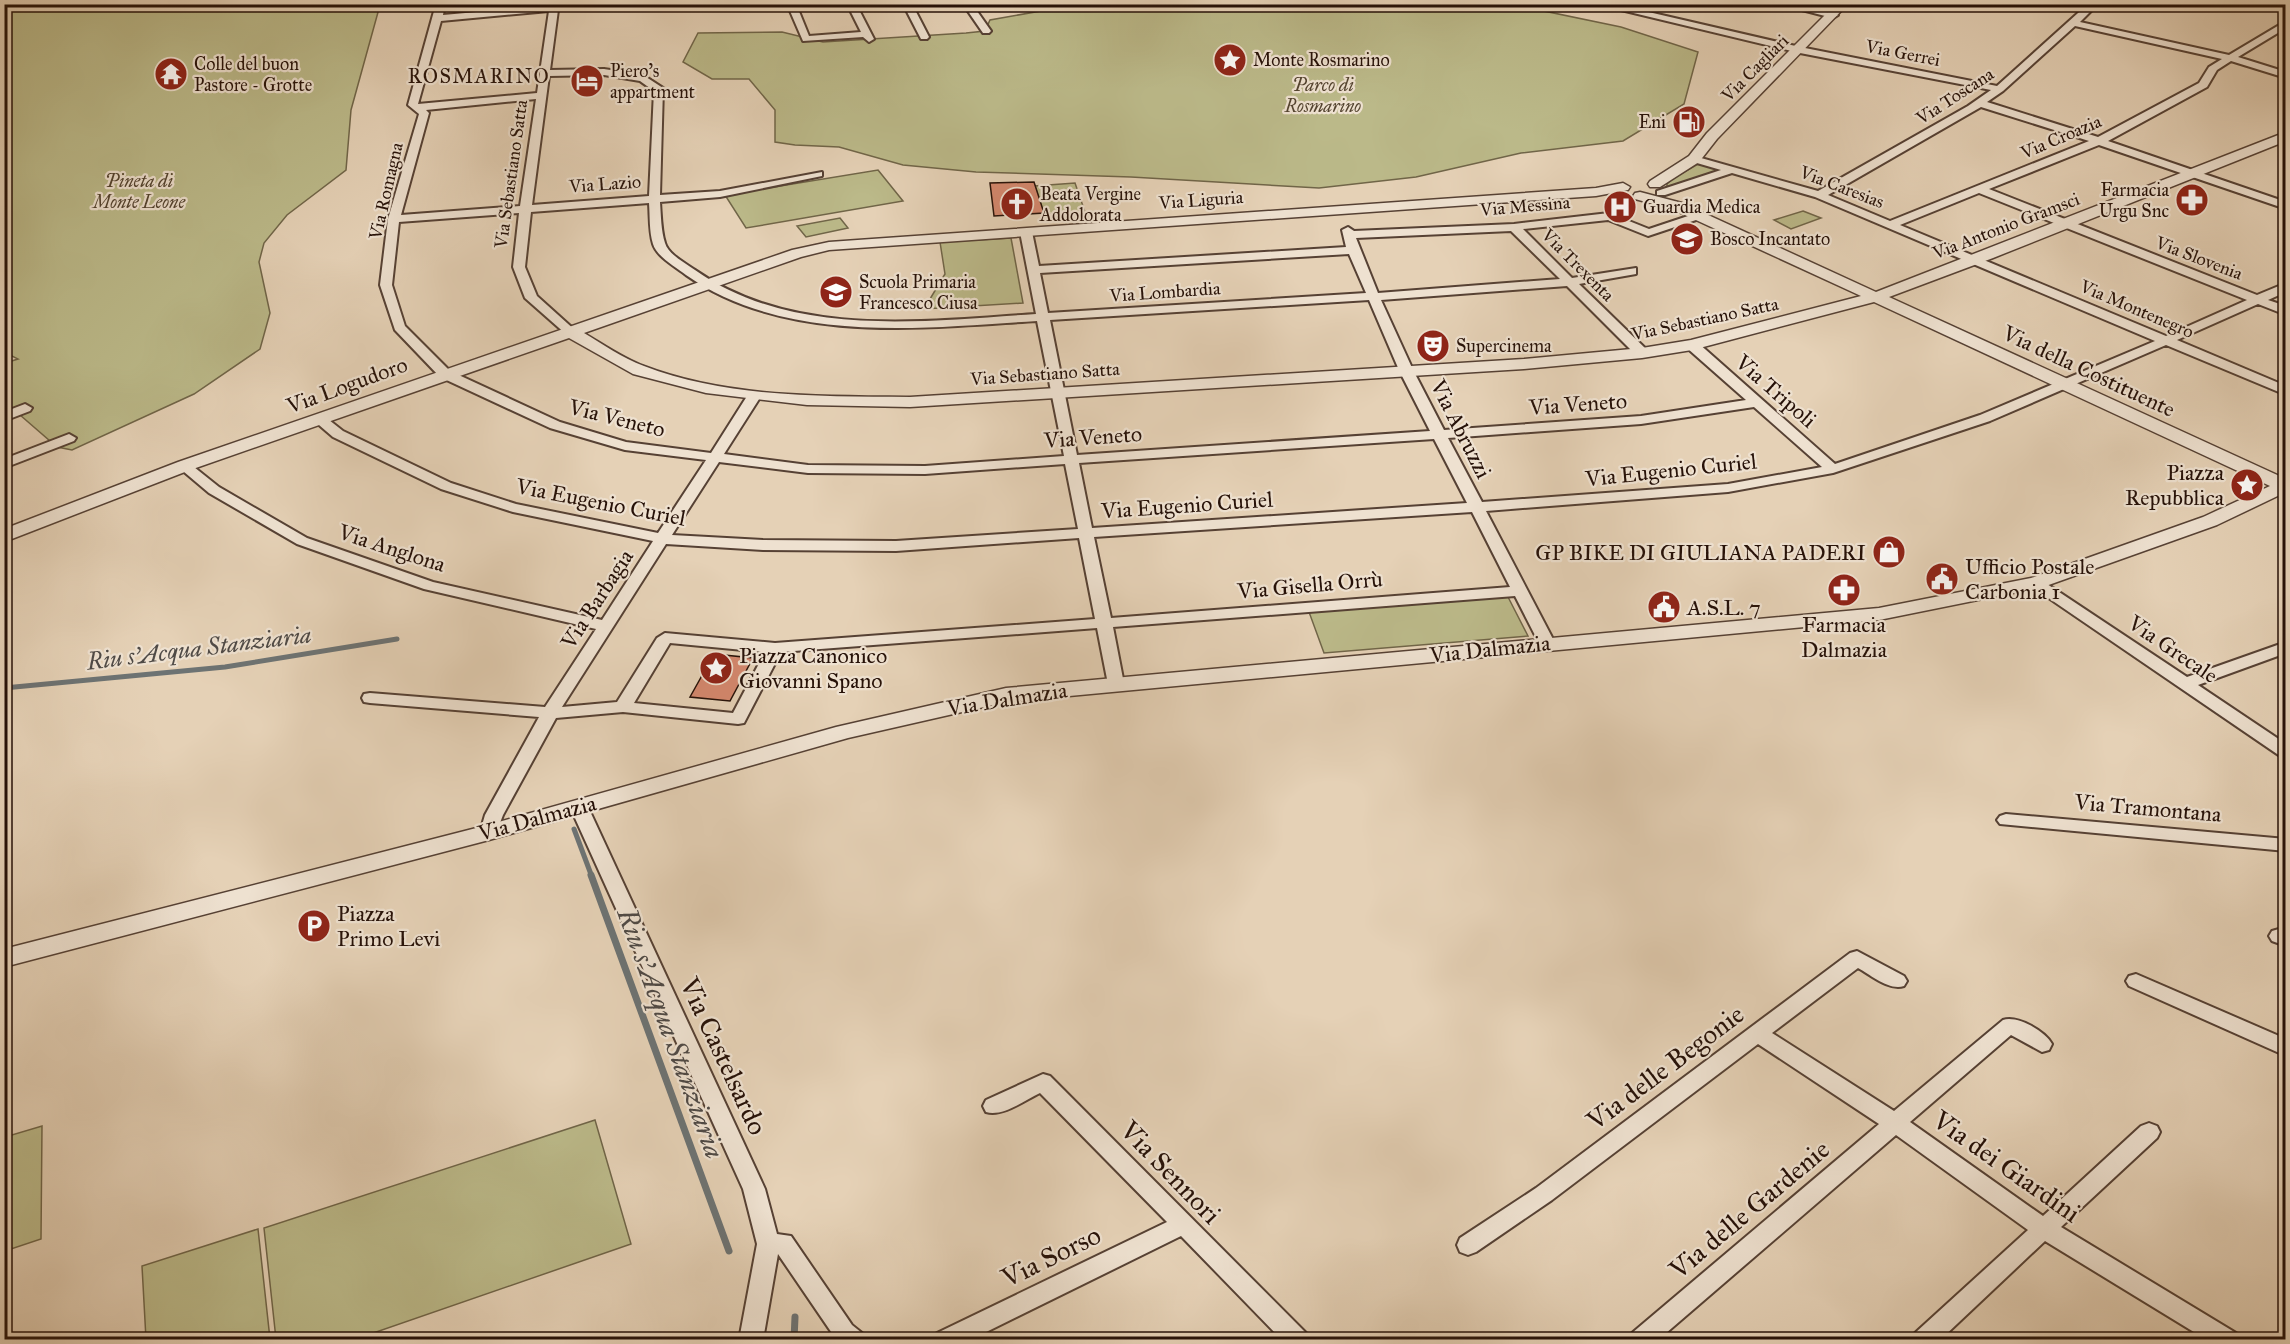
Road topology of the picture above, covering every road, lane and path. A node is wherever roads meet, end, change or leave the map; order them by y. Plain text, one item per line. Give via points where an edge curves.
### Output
1 (441, 4) edge
2 (601, 4) edge
3 (791, 4) edge
4 (851, 4) edge
5 (908, 4) edge
6 (967, 4) edge
7 (1600, 4) edge
8 (1782, 4) edge
9 (1843, 4) edge
10 (2094, 4) edge
11 (2264, 4) edge
12 (547, 8) edge
13 (2286, 9) edge
14 (1833, 15) junction
15 (439, 18) junction
16 (2073, 23) junction
17 (2286, 24) edge
18 (986, 31) dead end
19 (924, 37) dead end
20 (1800, 50) junction
21 (2230, 58) junction
22 (544, 73) junction
23 (2286, 75) edge
24 (1999, 89) junction
25 (541, 96) junction
26 (1980, 102) junction
27 (418, 108) junction
28 (2286, 136) edge
29 (2099, 141) junction
30 (1694, 159) junction
31 (1732, 170) junction
32 (1671, 173) junction
33 (2193, 173) junction
34 (818, 174) dead end
35 (1633, 188) junction
36 (1978, 189) junction
37 (1659, 190) junction
38 (1819, 195) junction
39 (654, 198) junction
40 (1677, 206) junction
41 (2286, 206) edge
42 (526, 208) junction
43 (1698, 216) junction
44 (394, 219) junction
45 (2066, 224) junction
46 (1890, 225) junction
47 (1514, 227) junction
48 (1026, 232) junction
49 (1348, 233) joint
50 (1353, 250) junction
51 (1974, 260) junction
52 (1034, 270) junction
53 (1632, 271) dead end
54 (1569, 282) junction
55 (706, 283) junction
56 (2286, 287) edge
57 (1374, 297) junction
58 (1873, 298) junction
59 (2257, 300) junction
60 (2286, 311) edge
61 (1043, 317) junction
62 (571, 332) junction
63 (2165, 340) junction
64 (1692, 345) junction
65 (1642, 353) junction
66 (1406, 370) junction
67 (445, 374) junction
68 (2065, 385) junction
69 (2286, 391) edge
70 (1058, 393) junction
71 (754, 396) junction
72 (1758, 402) junction
73 (26, 408) dead end
74 (4, 417) edge
75 (319, 419) junction
76 (1439, 435) junction
77 (69, 438) dead end
78 (713, 459) junction
79 (1071, 459) junction
80 (4, 464) edge
81 (184, 466) junction
82 (1833, 469) junction
83 (2285, 486) edge
84 (1476, 507) junction
85 (1086, 533) junction
86 (4, 536) edge
87 (663, 539) junction
88 (2036, 583) junction
89 (1520, 591) junction
90 (1104, 624) junction
91 (606, 626) junction
92 (1546, 643) junction
93 (2286, 647) edge
94 (775, 648) junction
95 (1116, 684) junction
96 (2184, 684) junction
97 (370, 698) dead end
98 (623, 707) junction
99 (550, 713) junction
100 (2286, 752) edge
101 (579, 807) junction
102 (2006, 820) dead end
103 (489, 832) junction
104 (2286, 845) edge
105 (4, 958) edge
106 (1897, 981) dead end
107 (2136, 981) dead end
108 (1757, 1033) junction
109 (2042, 1044) dead end
110 (2286, 1048) edge
111 (994, 1106) dead end
112 (1895, 1122) junction
113 (2149, 1132) dead end
114 (1182, 1225) junction
115 (2044, 1229) junction
116 (768, 1244) junction
117 (1468, 1245) dead end
118 (751, 1340) edge
119 (854, 1340) edge
120 (945, 1340) edge
121 (1298, 1340) edge
122 (1640, 1340) edge
123 (1923, 1340) edge
124 (2228, 1340) edge

1 - 15 street, Via Romagna
2 - 12 street
3 - 4 street via 806,39 867,37
5 - 19 street
6 - 18 street
7 - 20 street, Via Gerrei
8 - 14 street
9 - 14 street, Via Cagliari
10 - 16 street, Via Toscana
11 - 13 street
12 - 15 street
12 - 22 street, Via Sebastiano Satta
14 - 20 street, Via Cagliari
15 - 27 street, Via Romagna via 413,105
16 - 21 street
16 - 24 street, Via Toscana
17 - 21 street, Via Croazia
20 - 24 street, Via Gerrei
20 - 30 street, Via Cagliari via 1712,136
21 - 23 street
21 - 29 street, Via Croazia via 2212,69 2203,85
22 - 25 street, Via Sebastiano Satta
22 - 39 street, Via Lombardia via 604,72 643,78 659,90
24 - 26 street, Via Toscana
25 - 27 street
25 - 42 street, Via Sebastiano Satta
26 - 29 street
26 - 38 street, Via Toscana
27 - 44 street, Via Romagna via 424,113
28 - 33 street, Via Antonio Gramsci
29 - 33 street
29 - 36 street, Via Croazia
30 - 31 street, Via Caresias
30 - 32 street
31 - 37 street
31 - 38 street, Via Caresias
32 - 35 street
32 - 37 street
33 - 41 street
33 - 45 street, Via Antonio Gramsci
34 - 39 street, Via Lazio via 720,194
35 - 37 street
35 - 40 street
35 - 48 street, Via Liguria
36 - 45 street, Via Slovenia
36 - 46 street, Via Croazia
37 - 40 street
38 - 46 street, Via Caresias
39 - 42 street, Via Lazio
39 - 55 street, Via Lombardia via 659,245 672,260
40 - 43 street, Via della Costituente
42 - 44 street, Via Lazio
42 - 62 street, Via Sebastiano Satta via 519,267 531,298
43 - 47 street, Via Messina via 1648,233 1609,216
43 - 58 street, Via della Costituente
44 - 67 street, Via Romagna via 386,285 399,327
45 - 51 street, Via Antonio Gramsci
45 - 59 street, Via Slovenia
46 - 51 street, Via Caresias
47 - 49 street, Via Messina
47 - 54 street, Via Trexenta
48 - 52 street
48 - 55 street, Via Liguria via 828,246
49 - 50 street, Via Abruzzi
50 - 52 street
50 - 57 street, Via Abruzzi
51 - 58 street, Via Antonio Gramsci
51 - 63 street, Via Montenegro
52 - 61 street
53 - 54 street, Via Lombardia
54 - 57 street, Via Lombardia
54 - 65 street, Via Trexenta
55 - 61 street, Via Lombardia via 765,308 833,322 902,326
55 - 62 street, Via Logudoro
56 - 59 street, Via Eugenio Curiel
57 - 61 street, Via Lombardia
57 - 66 street, Via Abruzzi
58 - 64 street, Via Sebastiano Satta
58 - 68 street, Via della Costituente
59 - 60 street, Via Slovenia
59 - 63 street, Via Eugenio Curiel
61 - 70 street
62 - 67 street, Via Logudoro
62 - 71 street, Via Sebastiano Satta via 637,369
63 - 68 street, Via Eugenio Curiel
63 - 69 street, Via Montenegro
64 - 65 street, Via Sebastiano Satta
64 - 72 street, Via Tripoli
65 - 66 street, Via Sebastiano Satta
66 - 70 street, Via Sebastiano Satta
66 - 76 street, Via Abruzzi
67 - 75 street, Via Logudoro
67 - 78 street, Via Veneto via 555,424 626,446
68 - 82 street, Via Eugenio Curiel via 1985,418
68 - 83 street, Via della Costituente
70 - 71 street, Via Sebastiano Satta via 910,402
70 - 79 street
71 - 78 street, Via Barbagia
72 - 76 street, Via Veneto via 1641,420
72 - 82 street, Via Tripoli
73 - 74 street
75 - 81 street, Via Logudoro
75 - 87 street, Via Eugenio Curiel via 338,434 446,486 513,508
76 - 79 street, Via Veneto
76 - 84 street, Via Abruzzi
77 - 80 street
78 - 79 street, Via Veneto via 808,469 925,470
78 - 87 street, Via Barbagia
79 - 85 street
81 - 86 street, Via Logudoro
81 - 91 street, Via Anglona via 214,490 302,542 429,586
82 - 84 street, Via Eugenio Curiel via 1728,488
83 - 88 street via 2210,521
84 - 85 street, Via Eugenio Curiel
84 - 89 street, Via Abruzzi
85 - 87 street, Via Eugenio Curiel via 896,546
85 - 90 street
87 - 91 street, Via Barbagia
88 - 92 street, Via Dalmazia via 1879,614
88 - 96 street, Via Grecale
89 - 90 street, Via Gisella Orrù
89 - 92 street, Via Abruzzi
90 - 94 street, Via Gisella Orrù
90 - 95 street
91 - 99 street, Via Barbagia
92 - 95 street, Via Dalmazia
93 - 96 street
94 - 98 street via 665,638
94 - 98 street via 738,719
95 - 101 street, Via Dalmazia via 1006,695 855,730
96 - 100 street, Via Grecale
97 - 99 street
98 - 99 street
99 - 103 street, Via Barbagia via 494,815
101 - 103 street, Via Dalmazia
101 - 116 street, Via Castelsardo via 754,1189
102 - 104 street, Via Tramontana
103 - 105 street, Via Dalmazia
106 - 108 street, Via delle Begonie via 1857,958
107 - 110 street
108 - 112 street, Via dei Giardini
108 - 117 street, Via delle Begonie via 1544,1194
109 - 112 street, Via delle Gardenie via 2010,1025
111 - 114 street, Via Sennori via 1043,1082
112 - 115 street, Via dei Giardini
112 - 122 street, Via delle Gardenie
113 - 115 street
114 - 120 street, Via Sorso
114 - 121 street, Via Sennori
115 - 123 street
115 - 124 street, Via dei Giardini
116 - 118 street, Via Castelsardo
116 - 119 street via 783,1244 844,1332

